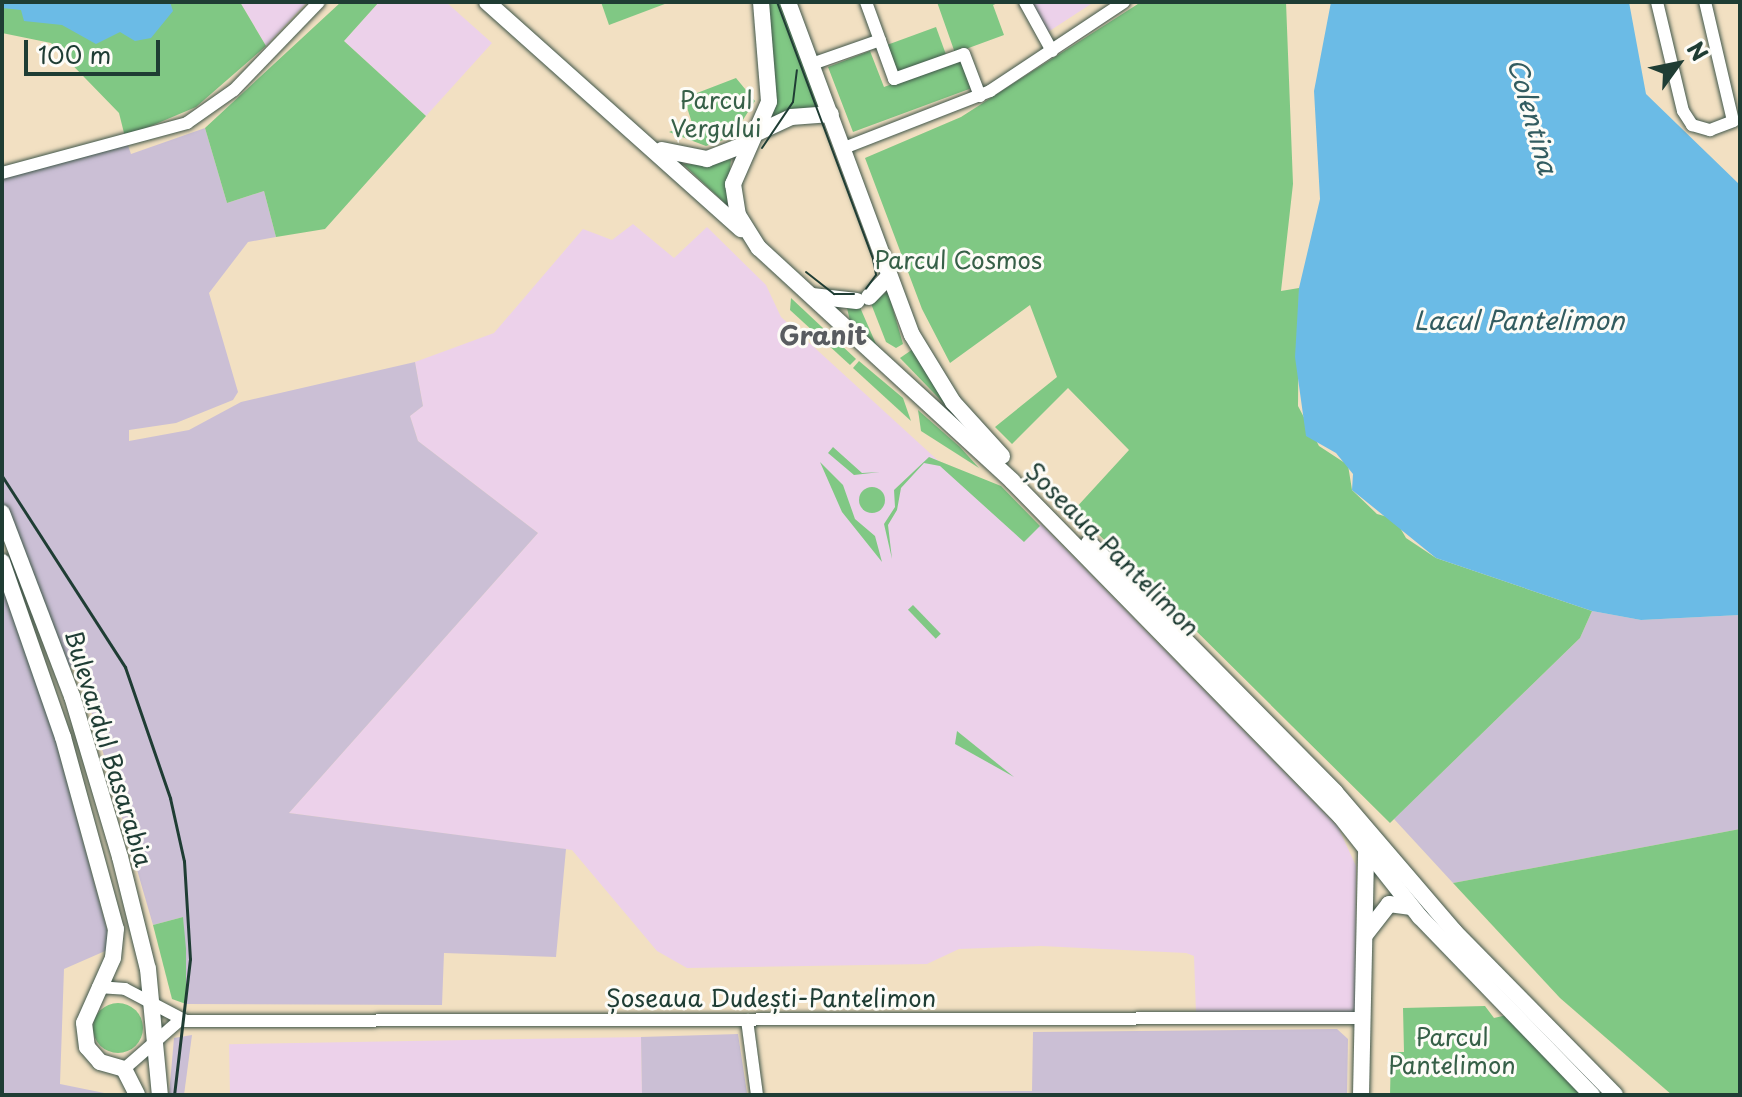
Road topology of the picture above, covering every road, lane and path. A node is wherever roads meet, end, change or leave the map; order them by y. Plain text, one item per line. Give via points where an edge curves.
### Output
1 (319, 2) edge
2 (487, 2) edge
3 (761, 2) edge
4 (788, 2) edge
5 (866, 2) edge
6 (1025, 2) edge
7 (1124, 2) edge
8 (1657, 2) edge
9 (1705, 2) edge
10 (880, 40) junction
11 (1052, 51) junction
12 (812, 64) junction
13 (980, 96) junction
14 (1734, 97) edge
15 (831, 114) junction
16 (759, 132) junction
17 (744, 145) junction
18 (653, 147) junction
19 (844, 148) junction
20 (2, 173) edge
21 (759, 248) junction
22 (889, 276) junction
23 (803, 292) junction
24 (2, 513) edge
25 (2, 562) edge
26 (1363, 822) junction
27 (1366, 848) junction
28 (1385, 849) junction
29 (1410, 907) junction
30 (1364, 937) junction
31 (98, 987) junction
32 (152, 1004) junction
33 (1363, 1018) junction
34 (180, 1020) junction
35 (747, 1020) junction
36 (155, 1045) junction
37 (124, 1069) junction
38 (137, 1095) edge
39 (160, 1095) edge
40 (757, 1095) edge
41 (1361, 1095) edge
42 (1592, 1095) edge
43 (1615, 1095) edge

1 - 20 street via 234,90 187,123
2 - 18 main road
3 - 16 main road via 770,87
4 - 12 main road, Șoseaua Pantelimon
5 - 10 street
6 - 11 street
7 - 11 street
8 - 14 street via 1686,118 1705,130 1733,121
9 - 14 street
10 - 12 street
10 - 13 street via 894,79 964,54
11 - 13 street
12 - 15 main road, Șoseaua Pantelimon
13 - 19 street
15 - 16 main road via 791,117
15 - 19 main road, Șoseaua Pantelimon
16 - 17 main road
17 - 18 main road via 707,159
17 - 21 main road, Șoseaua Pantelimon via 733,174 735,204
18 - 21 main road
19 - 22 main road, Șoseaua Pantelimon
21 - 23 main road, Șoseaua Pantelimon
22 - 23 main road via 863,299
22 - 26 main road, Șoseaua Pantelimon via 931,370 977,430
23 - 27 main road, Șoseaua Pantelimon via 993,461
24 - 32 main road, Bulevardul Basarabia via 79,716
25 - 31 main road, Bulevardul Basarabia via 55,713 116,929
26 - 27 main road
26 - 28 main road, Șoseaua Pantelimon
27 - 28 main road
27 - 29 main road, Șoseaua Pantelimon
27 - 30 main road
28 - 43 main road, Șoseaua Pantelimon
29 - 30 main road via 1389,904
29 - 42 main road, Șoseaua Pantelimon
30 - 33 main road
31 - 32 street, Șoseaua Dudești-Pantelimon via 125,989
31 - 37 main road, Bulevardul Basarabia via 84,1023 93,1056
32 - 34 street, Șoseaua Dudești-Pantelimon
32 - 36 main road
33 - 35 street, Șoseaua Dudești-Pantelimon
33 - 41 main road
34 - 35 street, Șoseaua Dudești-Pantelimon
34 - 36 street
35 - 40 street
36 - 37 street
36 - 39 main road
37 - 38 main road

